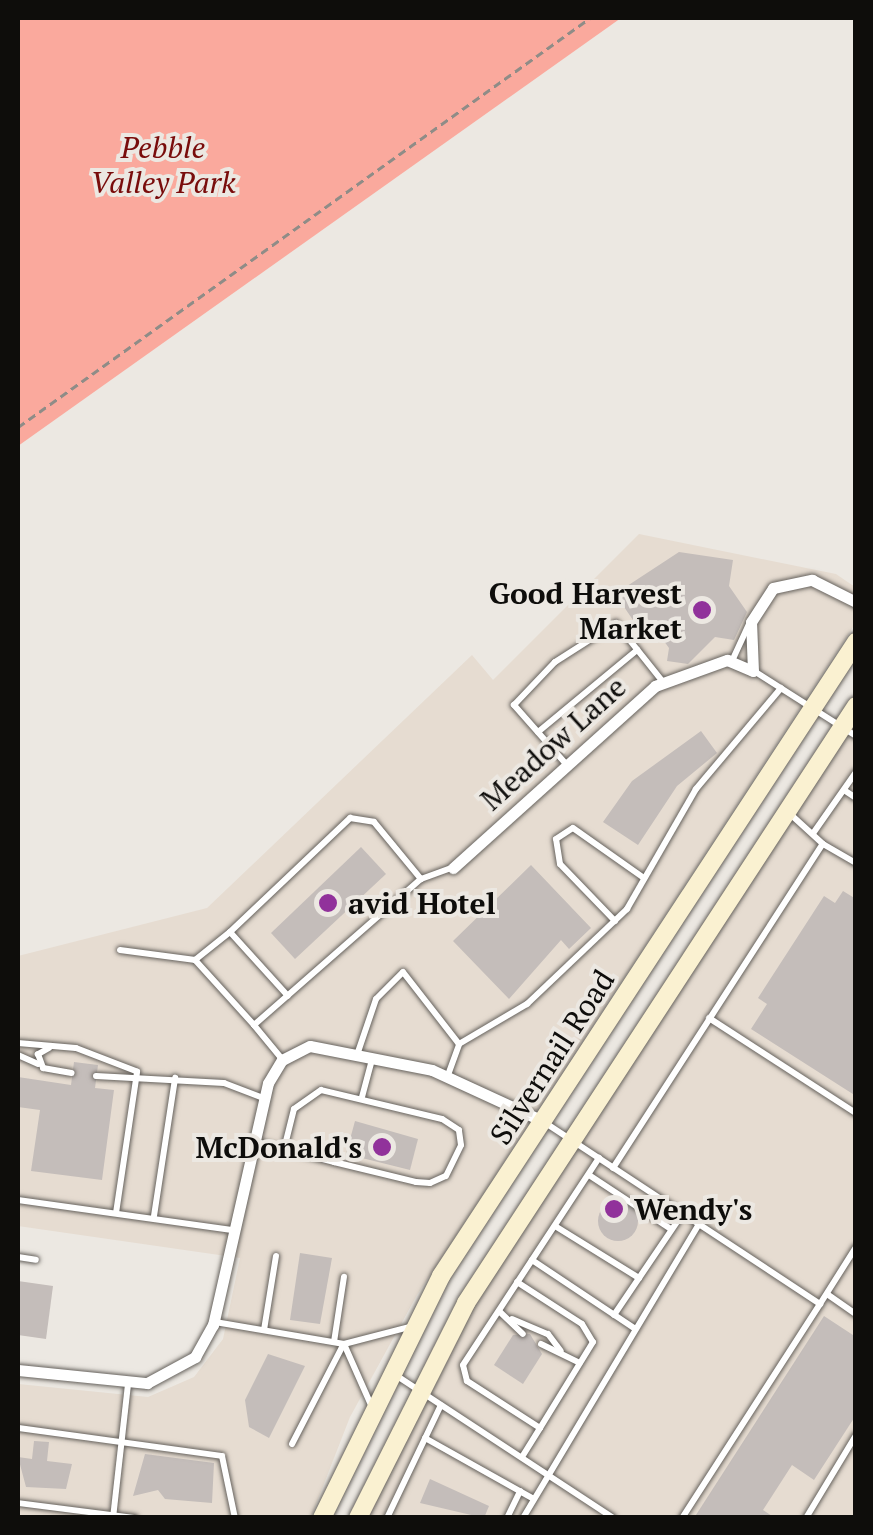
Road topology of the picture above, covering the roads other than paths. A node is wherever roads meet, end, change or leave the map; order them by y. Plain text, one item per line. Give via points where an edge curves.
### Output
1 (856, 602) edge
2 (751, 622) junction
3 (856, 642) edge
4 (637, 650) junction
5 (732, 662) junction
6 (753, 670) junction
7 (663, 684) junction
8 (781, 688) junction
9 (856, 706) edge
10 (810, 710) junction
11 (538, 732) junction
12 (848, 732) edge
13 (566, 764) junction
14 (856, 772) edge
15 (844, 790) junction
16 (856, 798) edge
17 (787, 812) junction
18 (814, 832) junction
19 (823, 844) junction
20 (856, 863) edge
21 (452, 868) joint
22 (644, 878) junction
23 (421, 879) junction
24 (615, 921) junction
25 (230, 932) junction
26 (120, 950) dead end
27 (195, 960) junction
28 (288, 996) junction
29 (708, 1018) junction
30 (254, 1026) junction
31 (18, 1043) edge
32 (459, 1044) junction
33 (56, 1046) junction
34 (358, 1052) junction
35 (18, 1055) edge
36 (373, 1055) junction
37 (282, 1060) junction
38 (43, 1068) junction
39 (137, 1072) junction
40 (72, 1074) dead end
41 (96, 1076) dead end
42 (448, 1076) junction
43 (176, 1078) junction
44 (362, 1097) junction
45 (263, 1098) junction
46 (856, 1114) edge
47 (543, 1122) junction
48 (251, 1140) junction
49 (572, 1140) junction
50 (284, 1149) junction
51 (599, 1158) junction
52 (613, 1168) junction
53 (588, 1174) junction
54 (18, 1200) edge
55 (116, 1213) junction
56 (683, 1214) junction
57 (154, 1216) junction
58 (698, 1224) junction
59 (555, 1226) junction
60 (671, 1229) junction
61 (232, 1230) junction
62 (856, 1247) edge
63 (276, 1256) dead end
64 (18, 1257) edge
65 (36, 1260) dead end
66 (532, 1260) junction
67 (344, 1277) dead end
68 (640, 1278) junction
69 (518, 1282) junction
70 (826, 1294) junction
71 (820, 1304) junction
72 (499, 1311) junction
73 (856, 1314) edge
74 (614, 1315) junction
75 (512, 1319) junction
76 (213, 1322) junction
77 (414, 1326) junction
78 (634, 1328) junction
79 (264, 1330) junction
80 (524, 1334) dead end
81 (334, 1342) junction
82 (344, 1344) junction
83 (541, 1344) dead end
84 (561, 1351) junction
85 (580, 1363) junction
86 (18, 1370) edge
87 (389, 1370) junction
88 (128, 1384) junction
89 (416, 1388) junction
90 (442, 1404) junction
91 (371, 1406) junction
92 (18, 1428) edge
93 (540, 1428) junction
94 (856, 1435) edge
95 (425, 1438) junction
96 (121, 1441) junction
97 (292, 1444) dead end
98 (522, 1457) junction
99 (544, 1471) junction
100 (520, 1491) junction
101 (532, 1498) junction
102 (18, 1503) edge
103 (113, 1516) edge
104 (136, 1518) edge
105 (235, 1518) edge
106 (322, 1518) edge
107 (358, 1518) edge
108 (387, 1518) edge
109 (508, 1518) edge
110 (523, 1518) edge
111 (613, 1518) edge
112 (682, 1518) edge
113 (806, 1518) edge

1 - 2 street via 812,580 781,583
2 - 5 lane
2 - 6 street
3 - 10 street, Silvernail Road
4 - 7 lane
4 - 11 lane
4 - 11 lane via 607,622 555,662 514,705
5 - 6 street
5 - 7 street, Meadow Lane
6 - 8 lane
7 - 13 street, Meadow Lane
8 - 10 lane
8 - 22 lane via 696,789
9 - 12 street, Silvernail Road
10 - 12 lane
10 - 47 street, Silvernail Road
11 - 13 lane
12 - 17 street, Silvernail Road
13 - 21 street, Meadow Lane
14 - 15 lane
15 - 16 lane
15 - 18 lane
17 - 18 lane
17 - 49 street, Silvernail Road
18 - 19 lane
19 - 20 lane
19 - 29 lane
21 - 23 lane
22 - 24 lane
22 - 24 lane via 573,828 556,839 560,864
23 - 25 lane via 374,822 350,818
23 - 28 lane
24 - 32 lane via 527,1004
25 - 27 lane
25 - 28 lane
26 - 27 lane
27 - 30 lane
28 - 30 lane
29 - 46 lane
29 - 52 lane
30 - 37 lane
31 - 33 lane
32 - 34 lane via 403,972 376,999
32 - 42 lane
33 - 38 lane via 38,1054
33 - 39 lane
34 - 36 street
34 - 37 street via 310,1046
35 - 38 lane
36 - 42 street
36 - 44 lane
37 - 45 street
38 - 40 lane
39 - 41 lane
39 - 43 lane
39 - 55 lane
42 - 47 street
43 - 45 lane
43 - 57 lane
44 - 50 lane via 304,1096
44 - 50 lane via 454,1124 460,1151 446,1176 416,1182
45 - 48 street
47 - 49 lane
47 - 77 street, Silvernail Road
48 - 50 lane
48 - 61 street
49 - 51 lane
49 - 89 street, Silvernail Road
51 - 52 lane
51 - 53 lane
52 - 56 lane
53 - 59 lane
53 - 60 lane
54 - 55 lane
55 - 57 lane
56 - 58 lane
56 - 60 lane
57 - 61 lane
58 - 71 lane
58 - 78 lane
59 - 66 lane
59 - 68 lane
60 - 68 lane
61 - 76 street
62 - 70 lane
63 - 79 lane
64 - 65 lane
66 - 69 lane
66 - 74 lane
67 - 81 lane
68 - 74 lane
69 - 72 lane
69 - 85 lane via 591,1334
70 - 71 lane
70 - 73 lane
71 - 112 lane
72 - 75 lane
72 - 93 lane via 462,1373
74 - 78 lane
75 - 80 lane
75 - 84 lane via 548,1334
76 - 79 lane
76 - 88 street via 180,1372
77 - 82 lane
77 - 87 street, Silvernail Road
78 - 99 lane
79 - 81 lane
81 - 82 lane
82 - 91 lane
82 - 97 lane
83 - 84 lane
84 - 85 lane
85 - 93 lane
86 - 88 street
87 - 89 lane
87 - 91 street, Silvernail Road
88 - 96 lane
89 - 90 lane
89 - 107 street, Silvernail Road
90 - 95 lane
90 - 98 lane
91 - 106 street, Silvernail Road
92 - 96 lane
93 - 98 lane
94 - 113 lane
95 - 100 lane
95 - 108 lane
96 - 103 lane
96 - 105 lane via 222,1456
98 - 99 lane
99 - 101 lane
99 - 111 lane
100 - 101 lane
100 - 109 lane
101 - 110 lane
102 - 103 lane
103 - 104 lane

